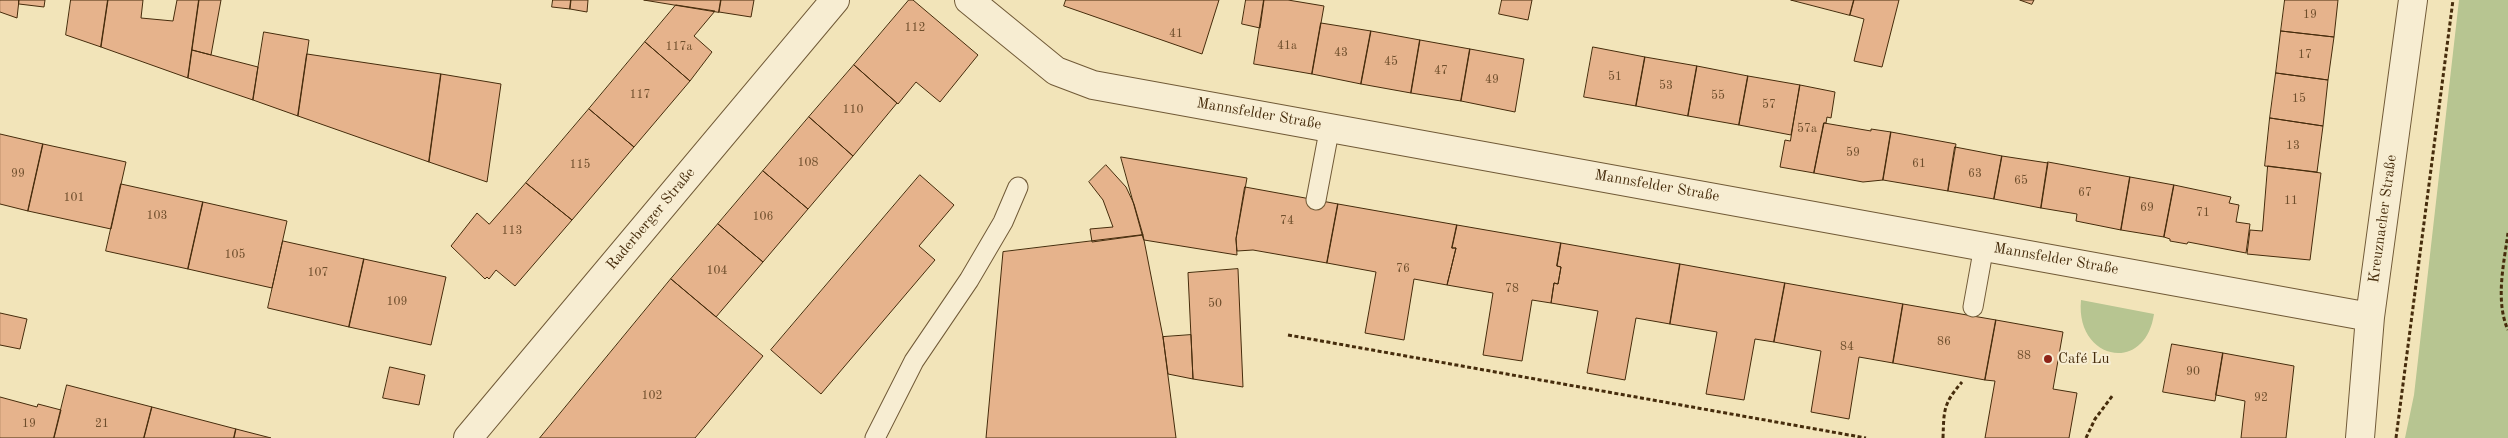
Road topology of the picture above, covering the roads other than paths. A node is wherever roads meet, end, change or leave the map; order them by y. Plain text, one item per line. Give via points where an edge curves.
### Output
1 (835, 0) edge
2 (969, 0) edge
3 (2413, 0) edge
4 (1330, 126) junction
5 (1018, 187) dead end
6 (1316, 200) dead end
7 (1984, 246) junction
8 (1973, 307) dead end
9 (2370, 317) junction
10 (468, 438) edge
11 (875, 438) edge
12 (2360, 438) edge

1 - 10 street, Raderberger Straße
2 - 4 street, Mannsfelder Straße via 1056,71 1093,85
3 - 9 street, Kreuznacher Straße
4 - 6 lane
4 - 7 street, Mannsfelder Straße
5 - 11 lane via 1003,222 970,280 914,361
7 - 8 lane
7 - 9 street, Mannsfelder Straße
9 - 12 street, Kreuznacher Straße

